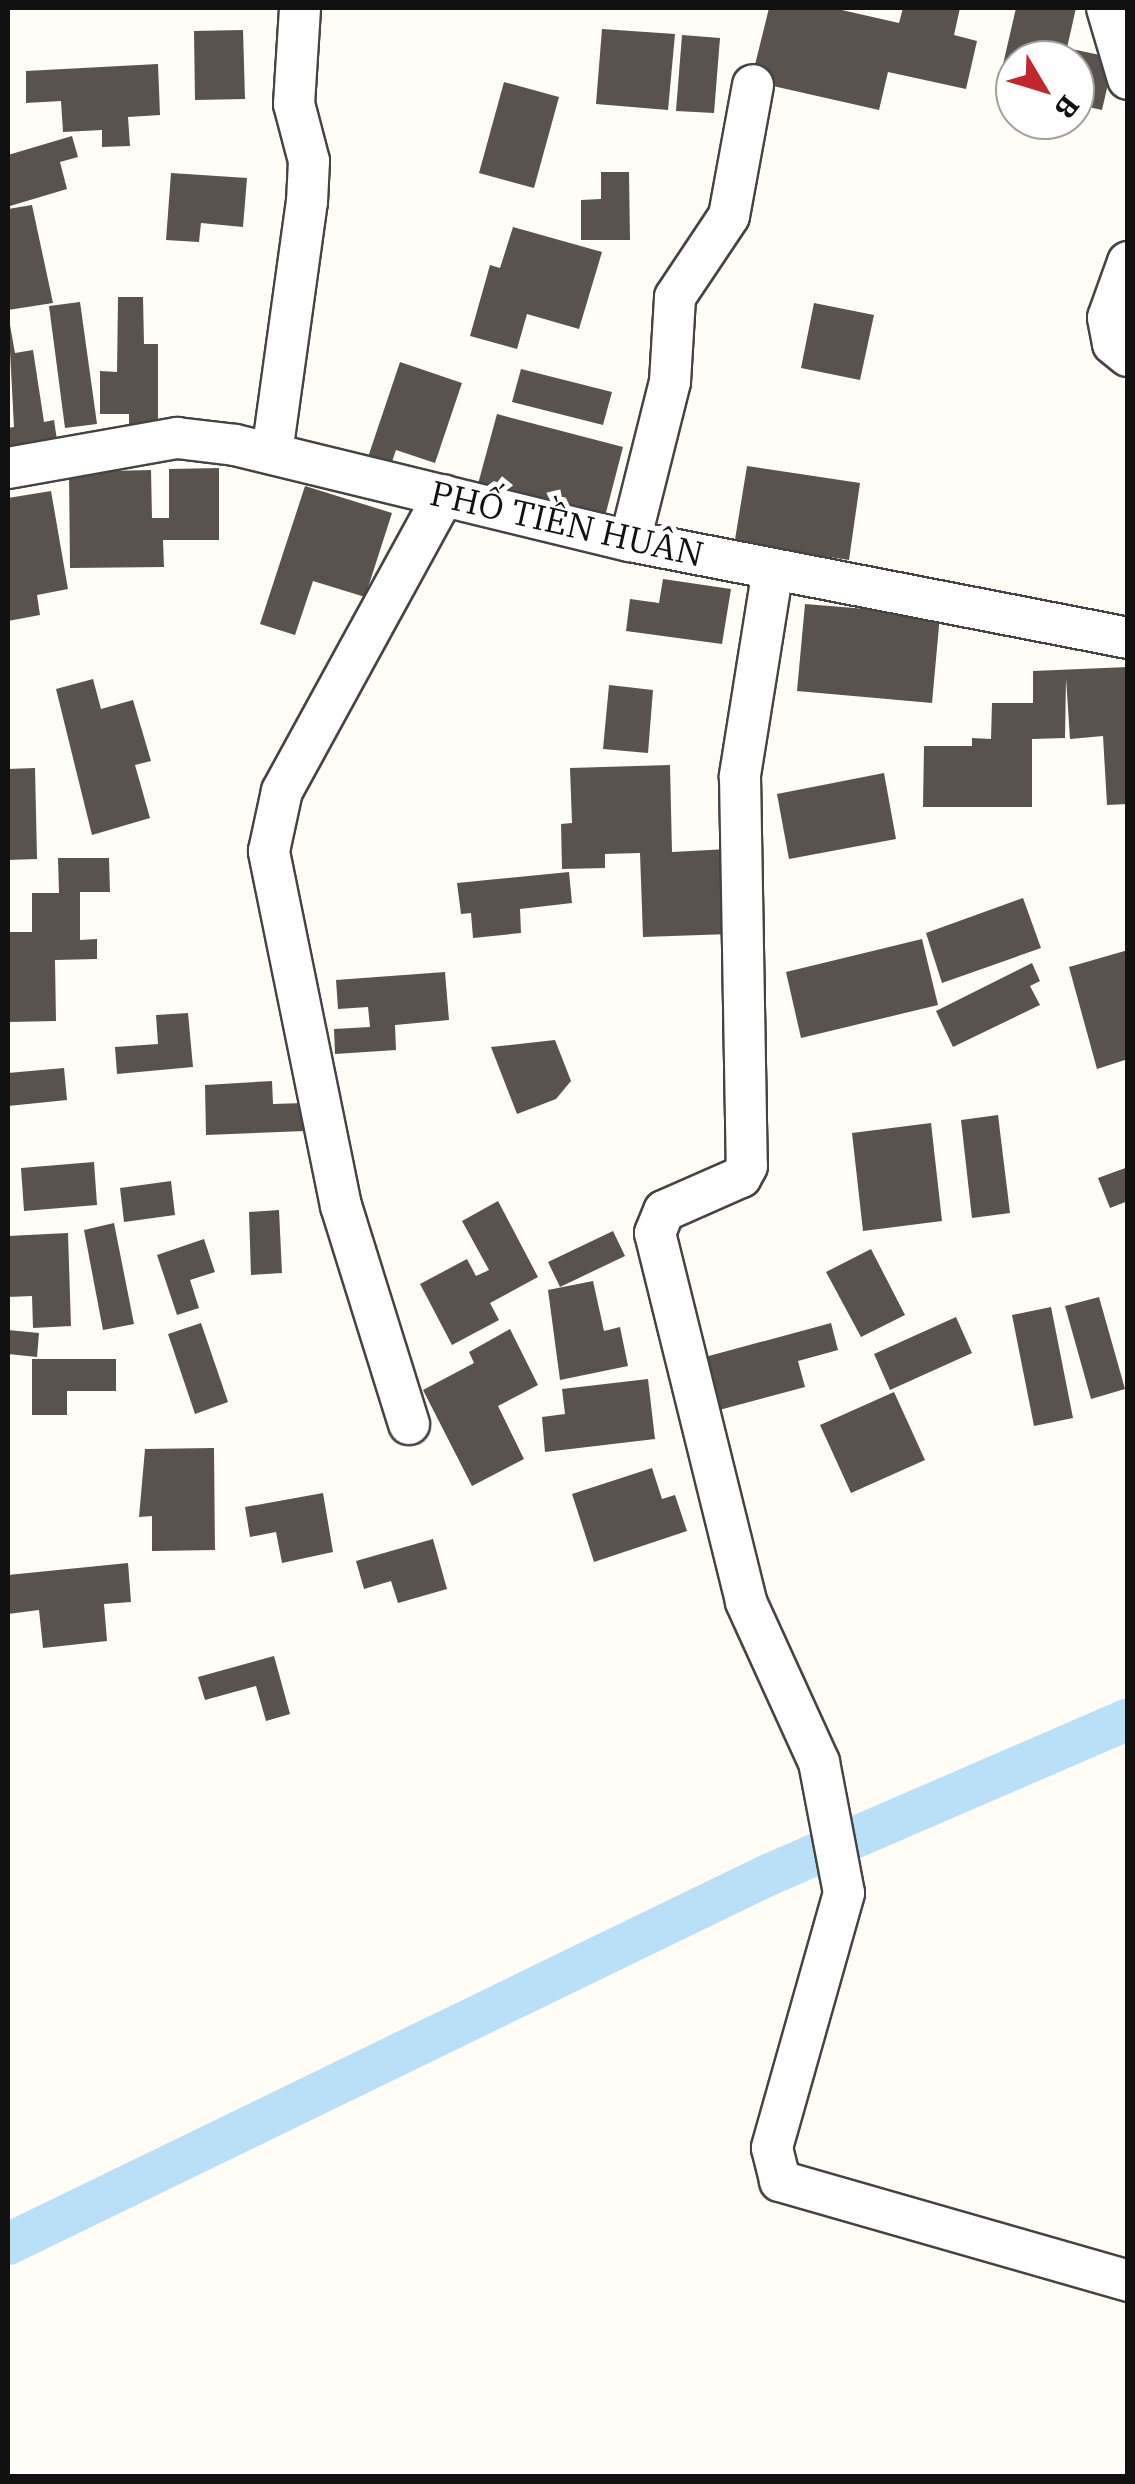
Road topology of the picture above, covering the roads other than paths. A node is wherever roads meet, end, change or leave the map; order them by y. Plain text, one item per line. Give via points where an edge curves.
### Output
1 (300, 8) edge
2 (1117, 22) edge
3 (1128, 79) edge
4 (753, 85) dead end
5 (1128, 262) edge
6 (1128, 356) edge
7 (272, 454) junction
8 (8, 468) edge
9 (444, 495) junction
10 (630, 541) junction
11 (773, 569) junction
12 (1128, 638) edge
13 (409, 1424) dead end
14 (1128, 2281) edge

1 - 7 street via 294,104 309,161 307,202
2 - 3 street
4 - 10 street via 729,216 675,297 670,382
5 - 6 street via 1108,318 1112,344
7 - 8 street, PHỐ TIỀN HUÂN via 177,438
7 - 9 street, PHỐ TIỀN HUÂN
9 - 10 street, PHỐ TIỀN HUÂN
9 - 13 street via 282,791 268,851 341,1206
10 - 11 street, PHỐ TIỀN HUÂN
11 - 12 street, PHỐ TIỀN HUÂN
11 - 14 street via 740,776 747,1166 741,1177 664,1211 655,1232 746,1602 819,1762 844,1893 772,2148 780,2181

